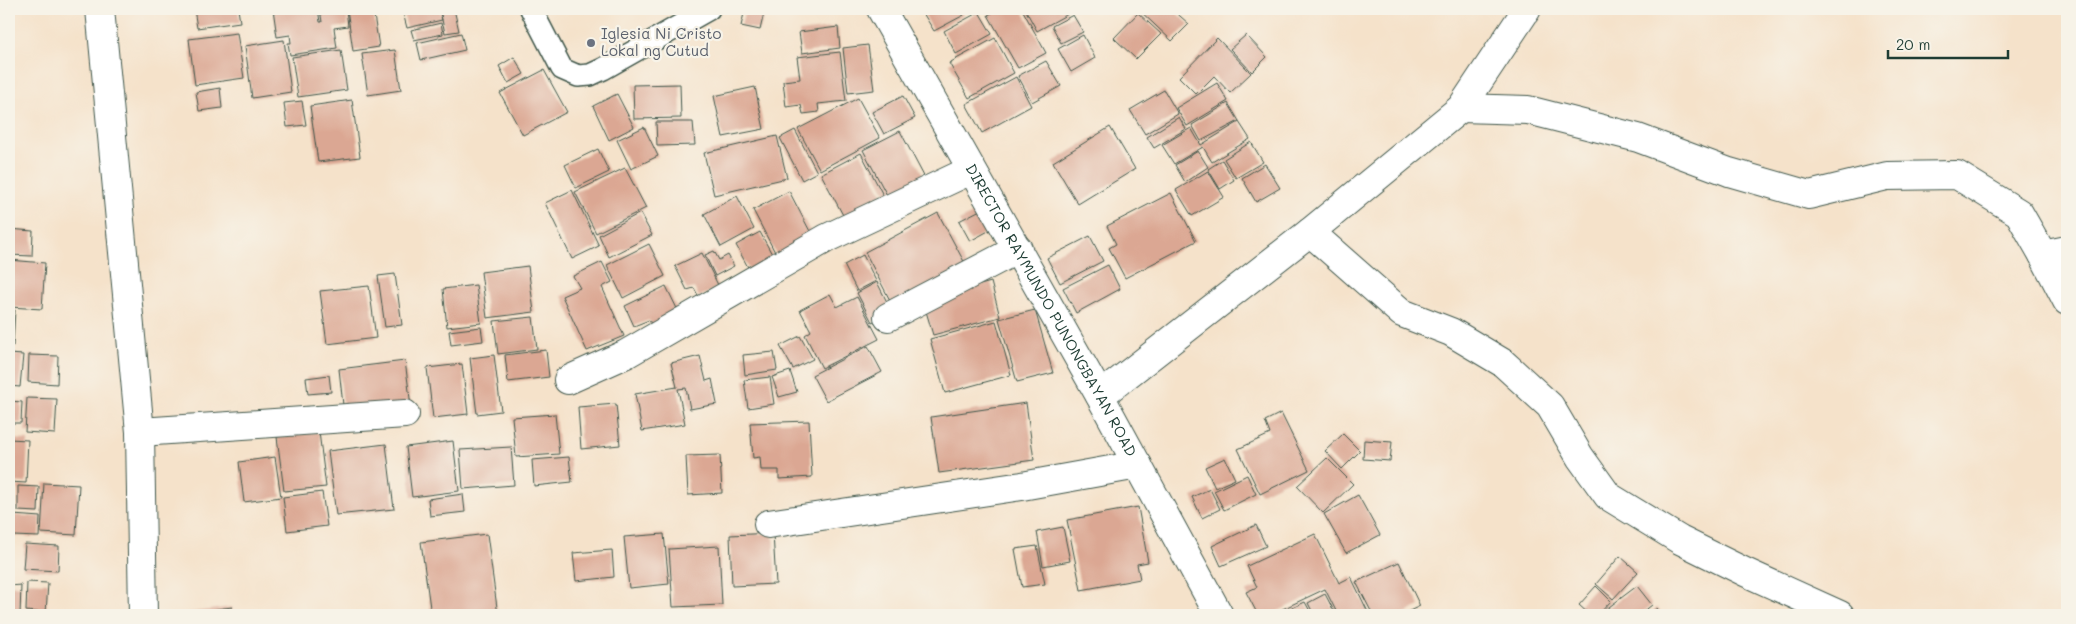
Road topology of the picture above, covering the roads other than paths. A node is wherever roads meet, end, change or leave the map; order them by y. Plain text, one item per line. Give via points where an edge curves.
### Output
1 (100, 9) edge
2 (530, 9) edge
3 (709, 9) edge
4 (881, 9) edge
5 (1526, 9) edge
6 (1461, 108) junction
7 (971, 170) junction
8 (1310, 232) junction
9 (1018, 249) junction
10 (2055, 252) edge
11 (2067, 301) edge
12 (888, 316) dead end
13 (568, 380) dead end
14 (1100, 396) junction
15 (405, 414) dead end
16 (140, 432) junction
17 (1138, 465) junction
18 (768, 524) dead end
19 (142, 615) edge
20 (1218, 615) edge
21 (1840, 615) edge

1 - 16 street
2 - 3 lane via 562,69 578,76 603,69
4 - 7 street, DIRECTOR RAYMUNDO PUNONGBAYAN ROAD
5 - 6 street
6 - 8 street
6 - 10 street via 1528,110 1638,138 1728,172 1809,195 1887,176 1957,175 2019,213
7 - 9 street, DIRECTOR RAYMUNDO PUNONGBAYAN ROAD
7 - 13 street via 827,238 626,354
8 - 14 street
8 - 21 street via 1402,313 1451,332 1503,363 1550,406 1608,496 1680,540
9 - 12 street
9 - 14 street, DIRECTOR RAYMUNDO PUNONGBAYAN ROAD
10 - 11 street
14 - 17 street, DIRECTOR RAYMUNDO PUNONGBAYAN ROAD
15 - 16 street
16 - 19 street
17 - 18 street
17 - 20 street, DIRECTOR RAYMUNDO PUNONGBAYAN ROAD

